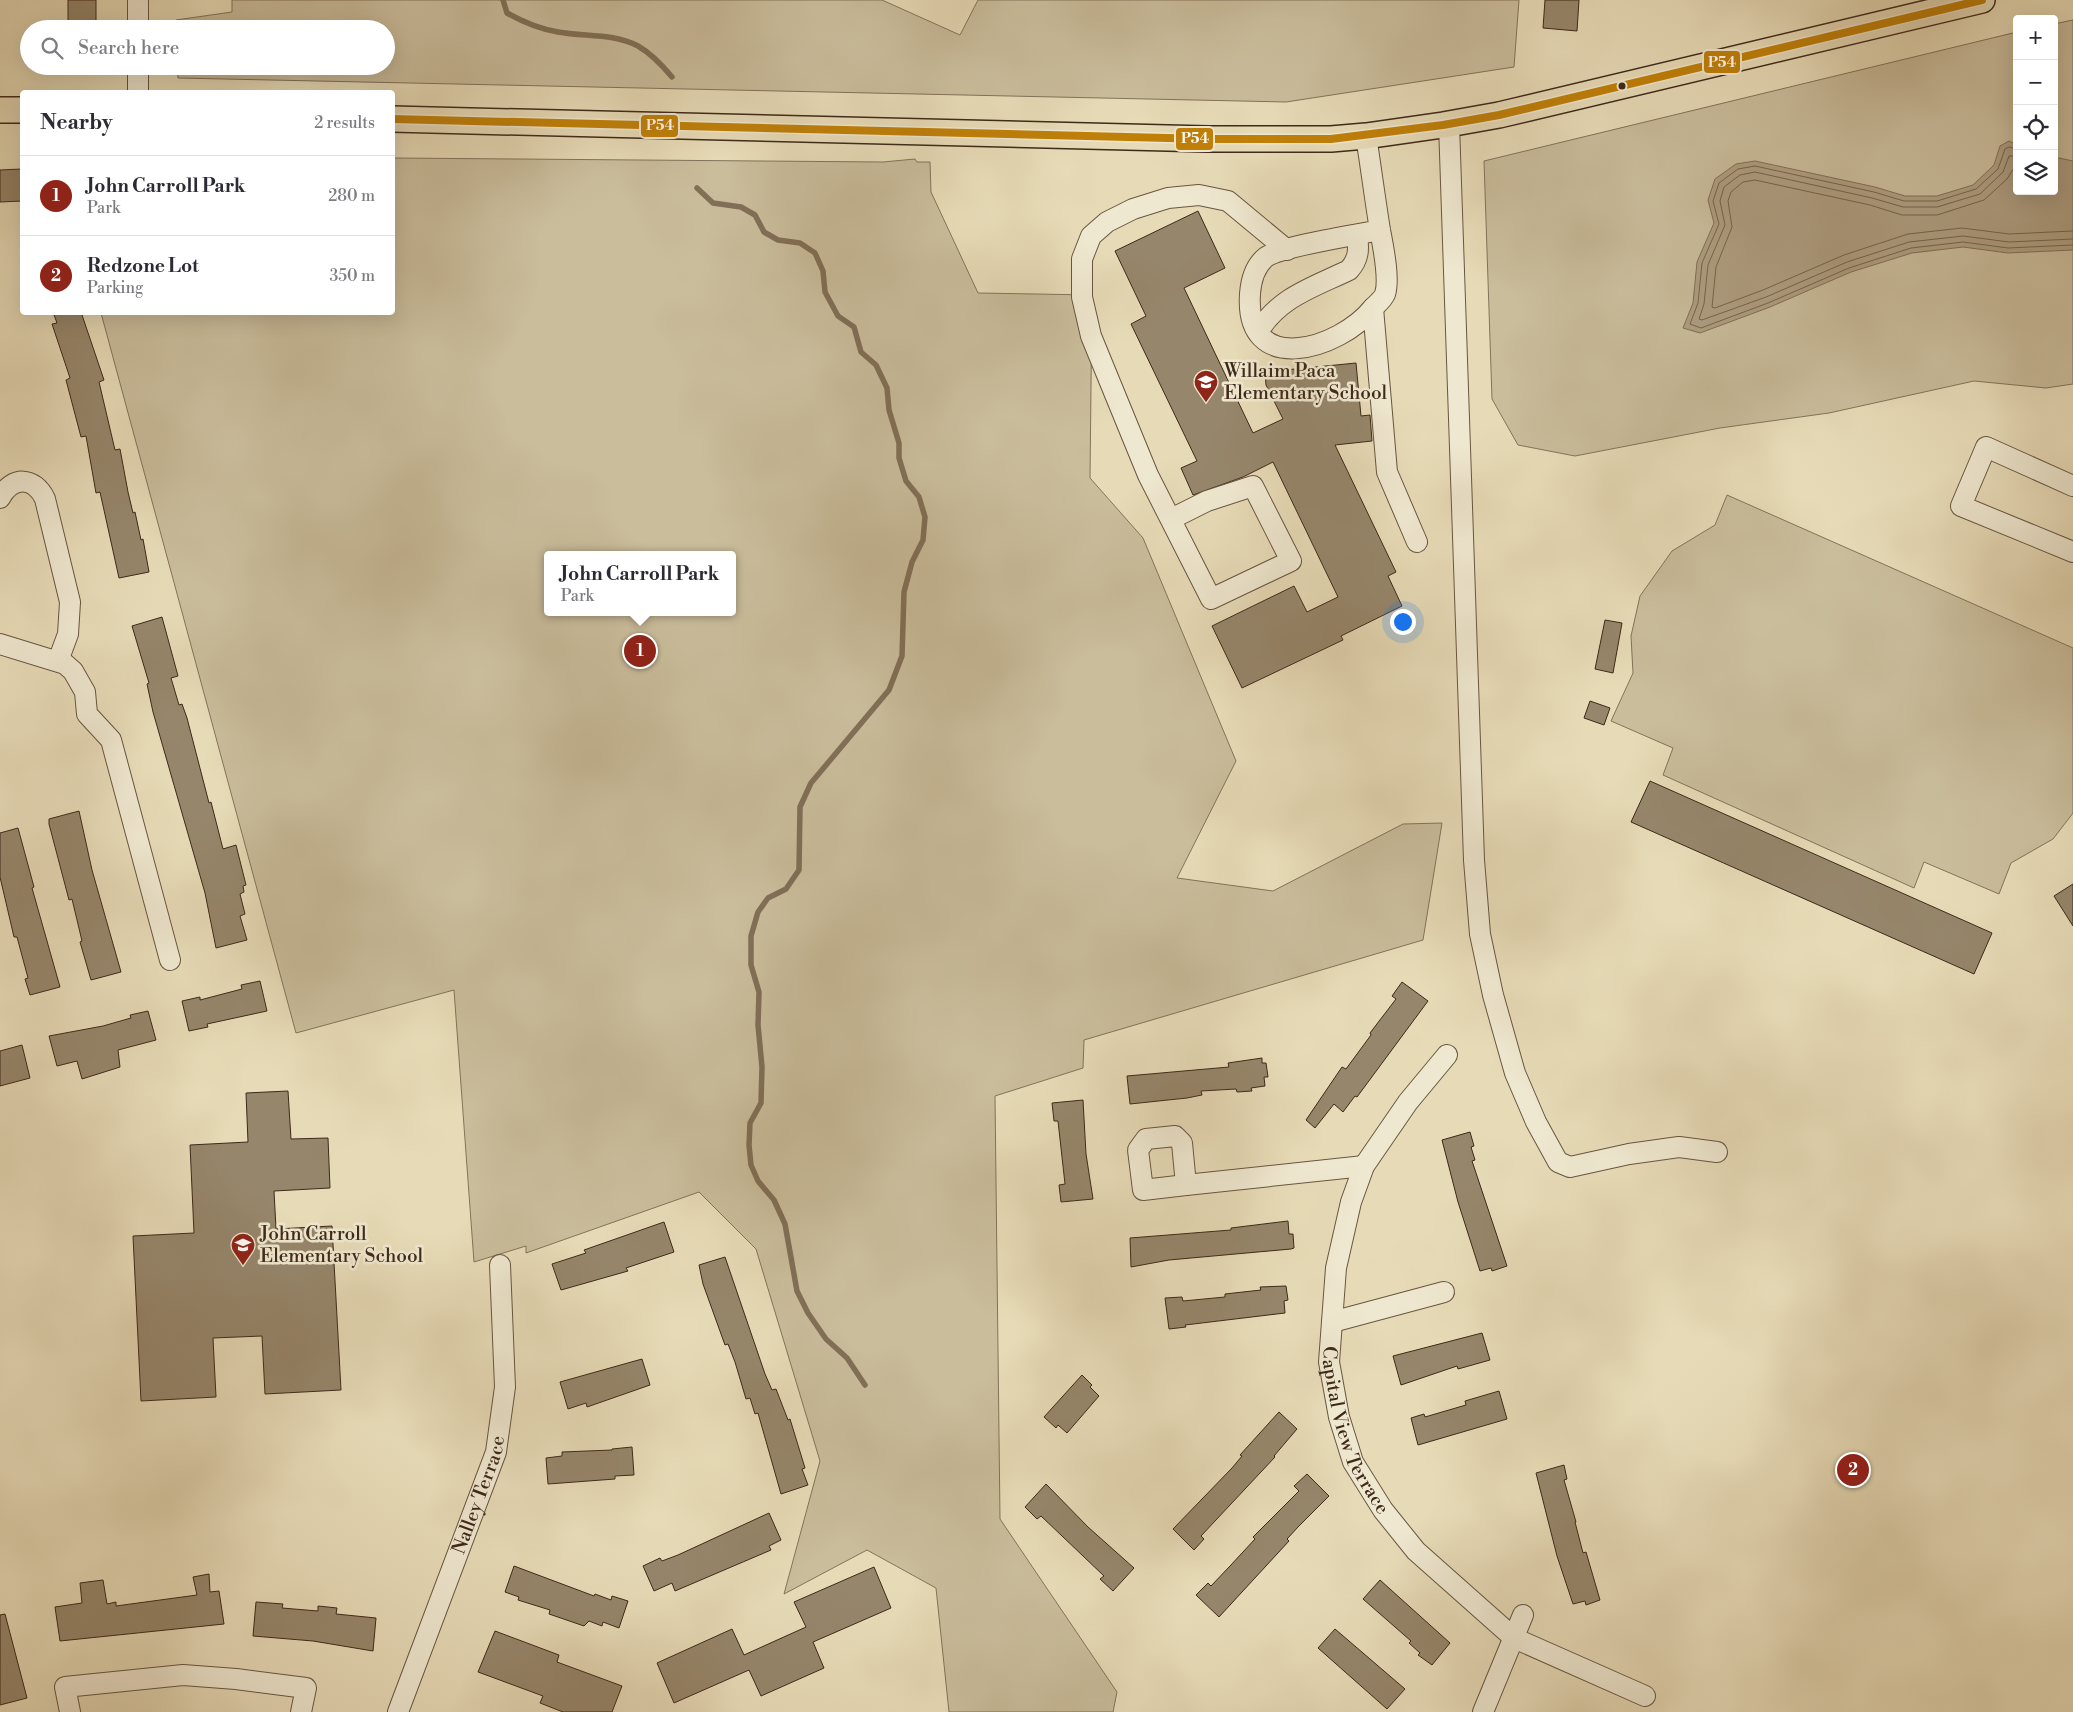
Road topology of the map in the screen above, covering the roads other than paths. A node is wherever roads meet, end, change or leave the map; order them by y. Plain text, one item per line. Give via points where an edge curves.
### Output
1 (138, 0) edge
2 (1982, 0) edge
3 (138, 20) edge
4 (138, 75) edge
5 (138, 90) edge
6 (0, 110) edge
7 (20, 110) edge
8 (395, 119) edge
9 (1449, 124) junction
10 (1366, 136) junction
11 (1380, 230) junction
12 (1357, 235) junction
13 (1287, 250) junction
14 (1374, 308) junction
15 (1258, 332) junction
16 (2073, 486) edge
17 (0, 498) edge
18 (1171, 519) junction
19 (1417, 542) dead end
20 (2073, 552) edge
21 (0, 644) edge
22 (58, 661) junction
23 (170, 960) dead end
24 (1446, 1055) dead end
25 (1717, 1152) dead end
26 (1364, 1166) junction
27 (1186, 1185) dead end
28 (500, 1265) dead end
29 (1444, 1292) dead end
30 (1332, 1322) junction
31 (1523, 1615) dead end
32 (1514, 1638) junction
33 (1645, 1696) dead end
34 (70, 1712) edge
35 (301, 1712) edge
36 (398, 1712) edge
37 (1482, 1712) edge

1 - 3 street
2 - 9 main road via 1499,115
4 - 5 street
6 - 7 main road
8 - 10 main road via 1208,139
9 - 10 main road
9 - 25 street via 1474,850 1480,934 1493,995 1515,1073 1558,1162 1570,1167 1679,1147
10 - 11 street
11 - 12 street
11 - 14 street via 1385,254 1385,294
12 - 13 street
12 - 15 street via 1359,249 1350,270 1284,302 1267,317
13 - 15 street via 1267,256 1257,267 1249,307 1253,326
13 - 18 street via 1228,201 1199,195 1168,198 1133,209 1107,222 1090,236 1082,259 1082,297 1091,336 1148,474
14 - 15 street via 1363,321 1322,345 1289,350 1277,347
14 - 19 street via 1387,472
16 - 20 street via 1986,447 1962,506
17 - 22 street via 14,484 26,481 40,488 45,499 70,602 68,634
18 - 18 street via 1211,599 1291,561 1253,486 1207,501
21 - 22 street
22 - 23 street via 80,680 86,692 87,714 111,740
24 - 26 street, Capital View Terrace via 1408,1102
26 - 27 street
26 - 30 street, Capital View Terrace via 1351,1202 1336,1268
28 - 36 street, Nalley Terrace via 505,1387 496,1452
29 - 30 street
30 - 32 street, Capital View Terrace via 1328,1362 1339,1417 1354,1462 1383,1510 1416,1552
31 - 32 street
32 - 33 street, Capital View Terrace
32 - 37 street
34 - 35 street via 65,1687 183,1675 306,1688

